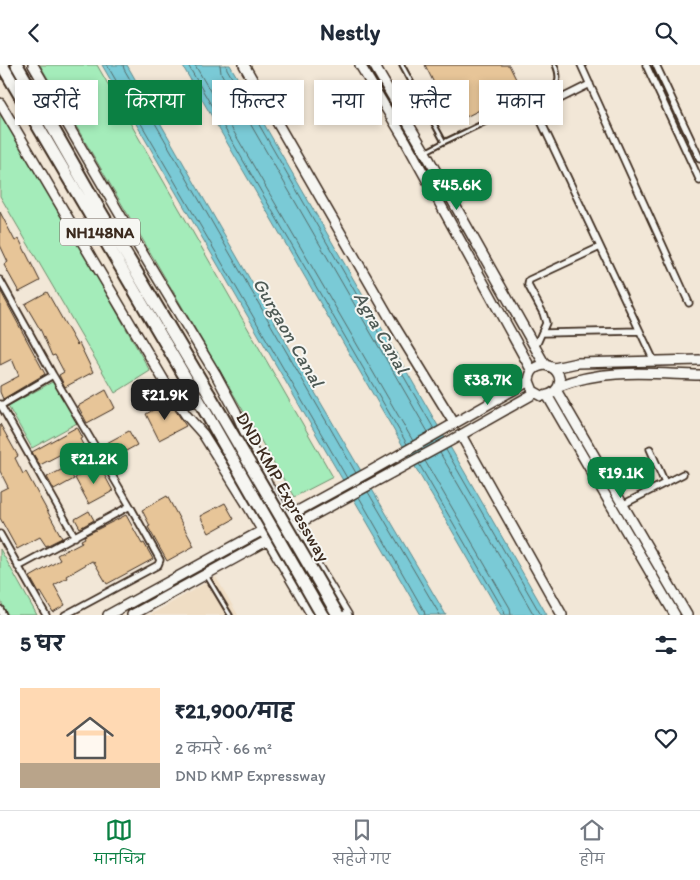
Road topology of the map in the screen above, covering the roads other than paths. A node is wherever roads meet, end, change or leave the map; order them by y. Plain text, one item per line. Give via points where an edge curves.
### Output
1 (2, 65) edge
2 (17, 65) edge
3 (32, 65) edge
4 (244, 65) edge
5 (360, 65) edge
6 (374, 65) edge
7 (402, 65) edge
8 (555, 65) edge
9 (581, 65) edge
10 (646, 65) edge
11 (656, 65) edge
12 (590, 84) junction
13 (0, 103) edge
14 (444, 142) junction
15 (425, 152) junction
16 (700, 159) edge
17 (700, 181) edge
18 (600, 247) junction
19 (0, 280) edge
20 (504, 293) junction
21 (493, 299) junction
22 (689, 303) dead end
23 (640, 331) junction
24 (543, 333) junction
25 (535, 348) junction
26 (700, 359) edge
27 (654, 361) junction
28 (549, 366) junction
29 (532, 371) junction
30 (53, 375) junction
31 (700, 375) edge
32 (529, 381) junction
33 (558, 388) junction
34 (535, 393) junction
35 (547, 395) junction
36 (0, 405) edge
37 (454, 423) junction
38 (461, 435) junction
39 (650, 449) dead end
40 (385, 462) junction
41 (391, 473) junction
42 (683, 474) dead end
43 (666, 483) junction
44 (624, 504) junction
45 (130, 506) junction
46 (287, 516) junction
47 (294, 527) junction
48 (262, 530) junction
49 (0, 534) edge
50 (76, 537) junction
51 (268, 541) junction
52 (18, 567) junction
53 (206, 574) junction
54 (0, 609) edge
55 (3, 615) edge
56 (46, 615) edge
57 (65, 615) edge
58 (108, 615) edge
59 (132, 615) edge
60 (230, 615) edge
61 (312, 615) edge
62 (322, 615) edge
63 (338, 615) edge
64 (346, 615) edge
65 (562, 615) edge
66 (675, 615) edge
67 (687, 615) edge

1 - 62 highway, DND KMP Expressway / NH148NA, bridge
2 - 63 highway, DND KMP Expressway / NH148NA, bridge
3 - 46 street via 215,373 269,487
4 - 37 street
5 - 21 street
6 - 15 street
7 - 14 lane
8 - 14 lane via 558,80 549,92
9 - 12 street
10 - 17 street
11 - 16 street
12 - 18 street via 544,107 538,115
12 - 22 street
13 - 48 street via 172,393 203,434
14 - 15 lane
15 - 20 street
18 - 23 street
18 - 24 street via 529,280 528,285 545,318
19 - 30 street
20 - 21 street
20 - 25 street
21 - 29 street
23 - 24 street
23 - 27 street
24 - 25 street
25 - 28 street
26 - 27 street
27 - 28 street
28 - 29 street via 536,367
28 - 33 street via 559,376
29 - 32 street
30 - 36 street
30 - 45 street
31 - 33 street via 594,375 574,379
32 - 34 street
32 - 37 street
33 - 35 street
33 - 44 street
34 - 35 street
34 - 38 street
35 - 66 street
36 - 50 street
37 - 40 street
38 - 41 street
38 - 65 street
39 - 43 street
40 - 41 street
40 - 46 street
41 - 47 street
42 - 43 street
43 - 44 street
44 - 67 street
45 - 50 street
45 - 57 street via 160,563
46 - 47 street
46 - 48 street
47 - 51 street
47 - 64 street
48 - 51 street
48 - 58 street
49 - 52 street
50 - 52 street
51 - 53 street
51 - 61 street
52 - 56 street
53 - 59 street
53 - 60 lane
54 - 55 street

